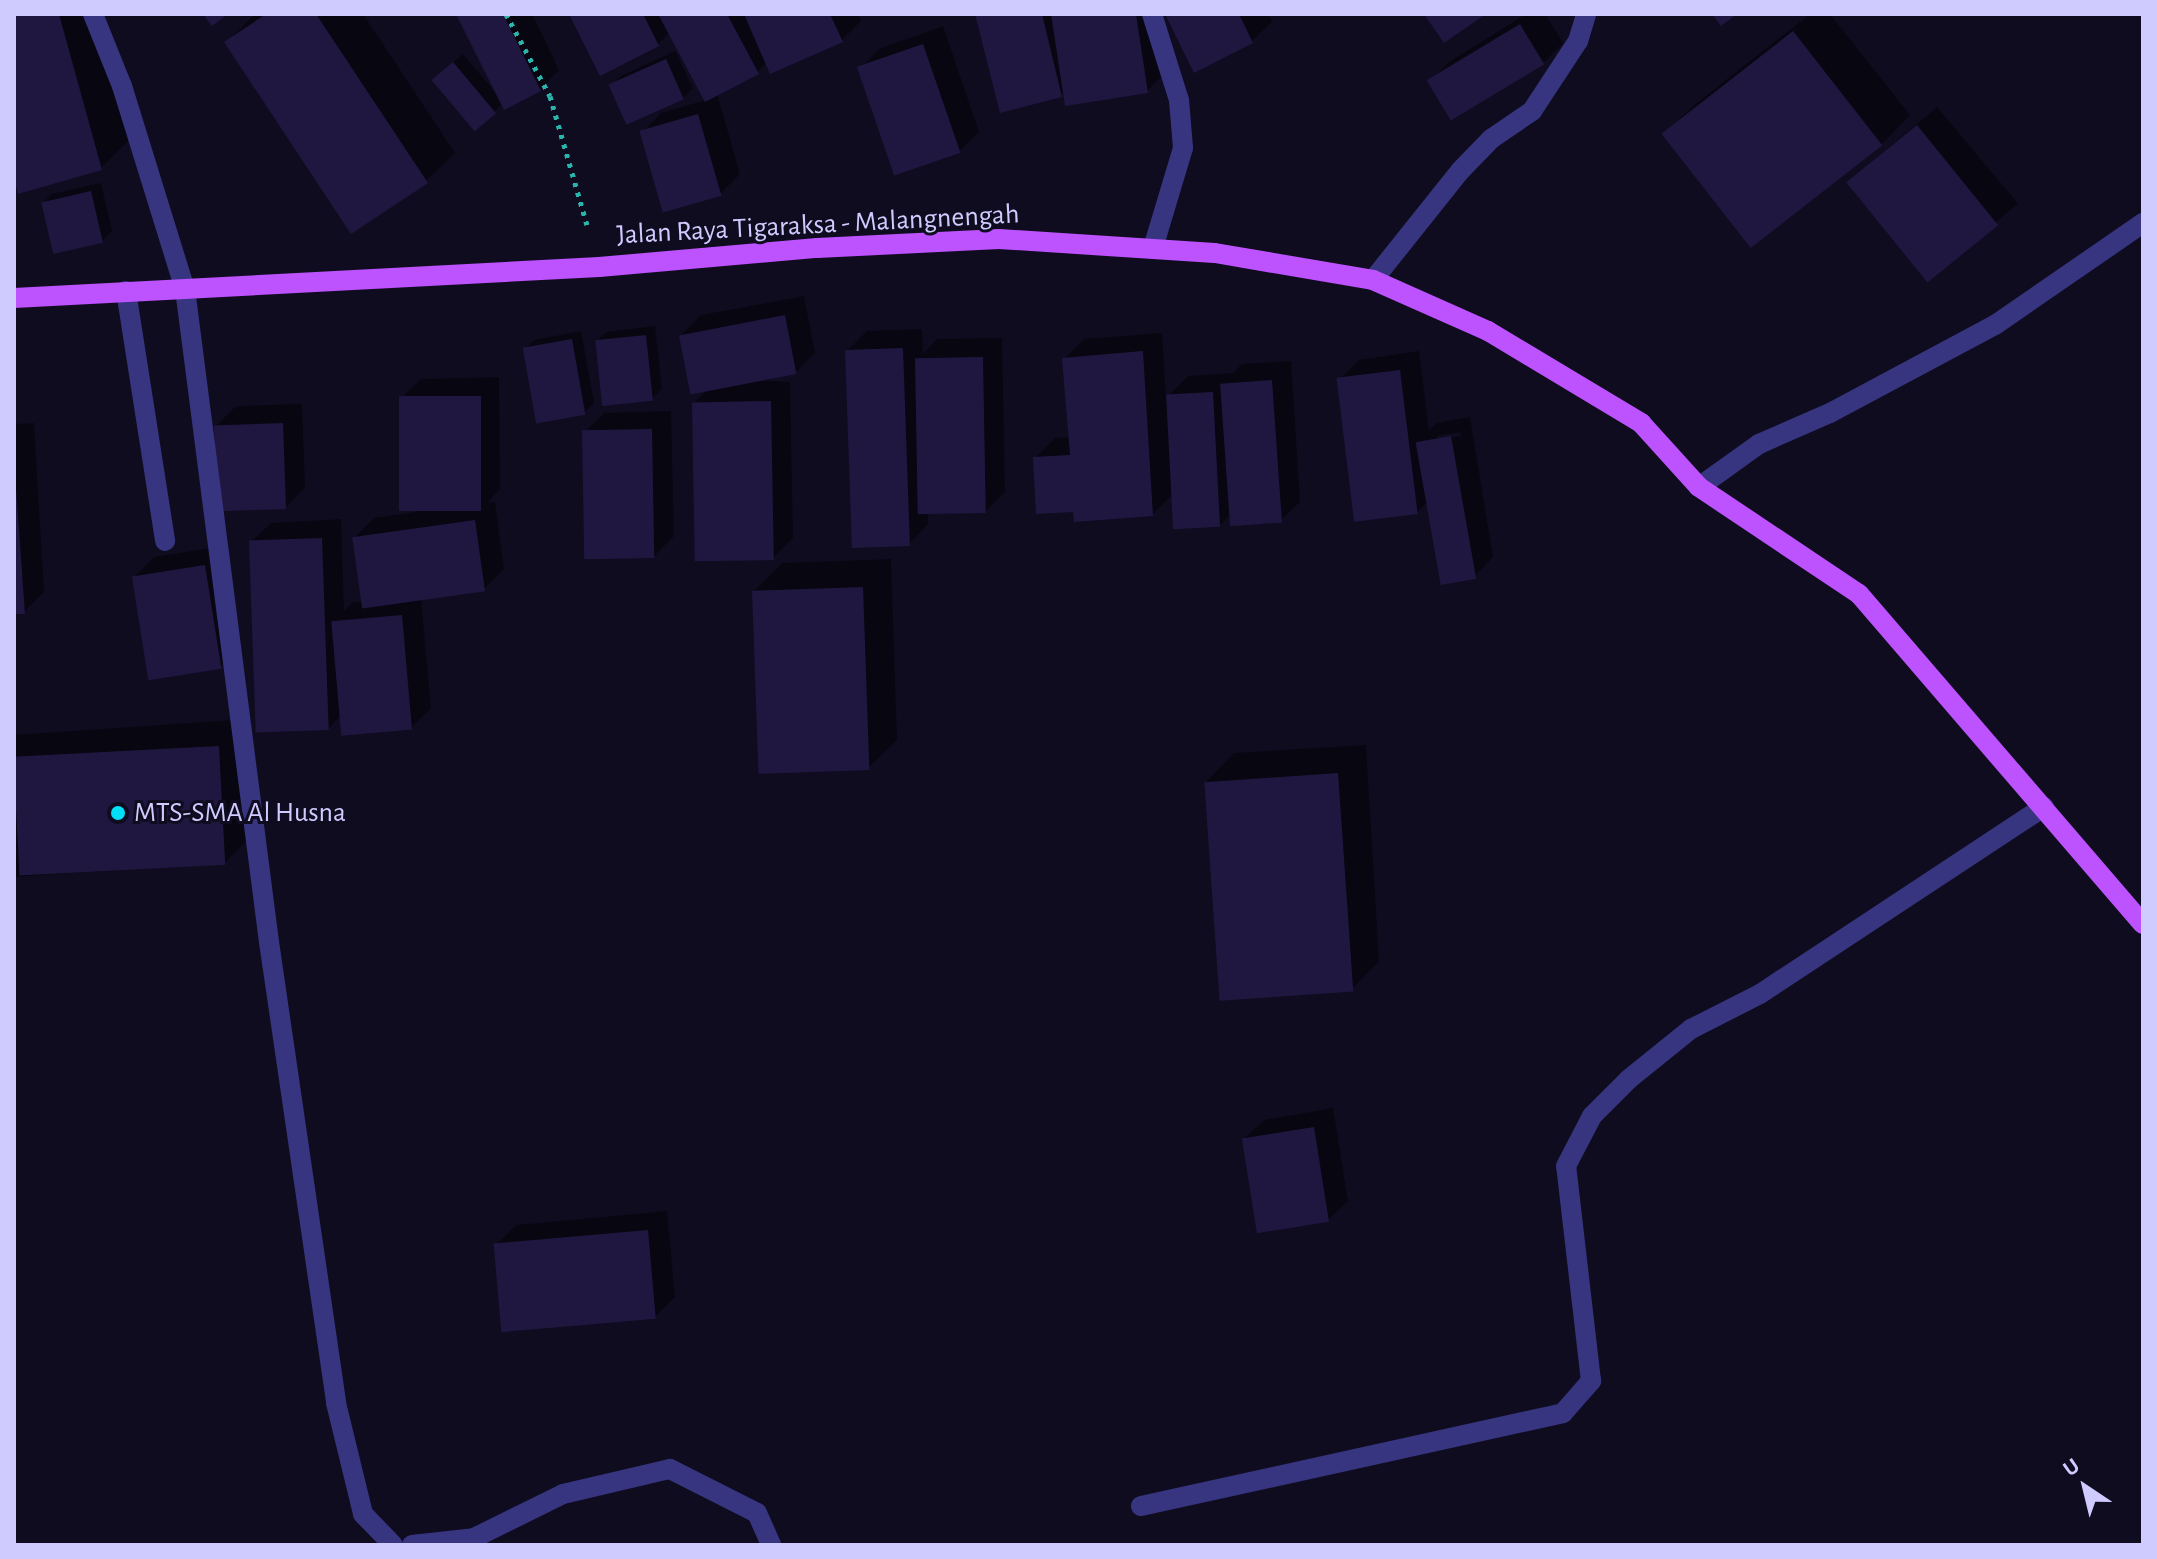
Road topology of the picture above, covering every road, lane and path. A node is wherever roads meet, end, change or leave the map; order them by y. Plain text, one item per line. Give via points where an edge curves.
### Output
1 (93, 14) edge
2 (506, 14) edge
3 (1152, 14) edge
4 (1586, 14) edge
5 (2143, 223) edge
6 (1153, 248) junction
7 (599, 267) junction
8 (1373, 280) junction
9 (185, 289) junction
10 (126, 291) junction
11 (14, 298) edge
12 (1699, 487) junction
13 (165, 541) dead end
14 (2044, 807) junction
15 (2143, 924) edge
16 (1141, 1506) dead end
17 (393, 1545) edge
18 (412, 1545) edge
19 (771, 1545) edge

1 - 9 street via 122,86
2 - 7 path via 550,96
3 - 6 street via 1179,100 1183,137
4 - 8 street via 1578,41 1532,111 1491,139 1460,171
5 - 12 street via 1995,325 1830,413 1759,444
6 - 7 main road, Jalan Raya Tigaraksa - Malangnengah via 999,239
6 - 8 main road, Jalan Raya Tigaraksa - Malangnengah
7 - 9 main road, Jalan Raya Tigaraksa - Malangnengah
8 - 12 main road, Jalan Raya Tigaraksa - Malangnengah via 1488,331 1641,423
9 - 10 main road, Jalan Raya Tigaraksa - Malangnengah
9 - 17 street via 269,942 336,1403 363,1514
10 - 11 main road, Jalan Raya Tigaraksa - Malangnengah
10 - 13 street
12 - 14 main road, Jalan Raya Tigaraksa - Malangnengah via 1859,594
14 - 15 main road, Jalan Raya Tigaraksa - Malangnengah
14 - 16 street via 1760,994 1691,1029 1592,1116 1566,1166 1591,1381 1563,1413
18 - 19 street via 474,1538 563,1494 670,1469 757,1513

